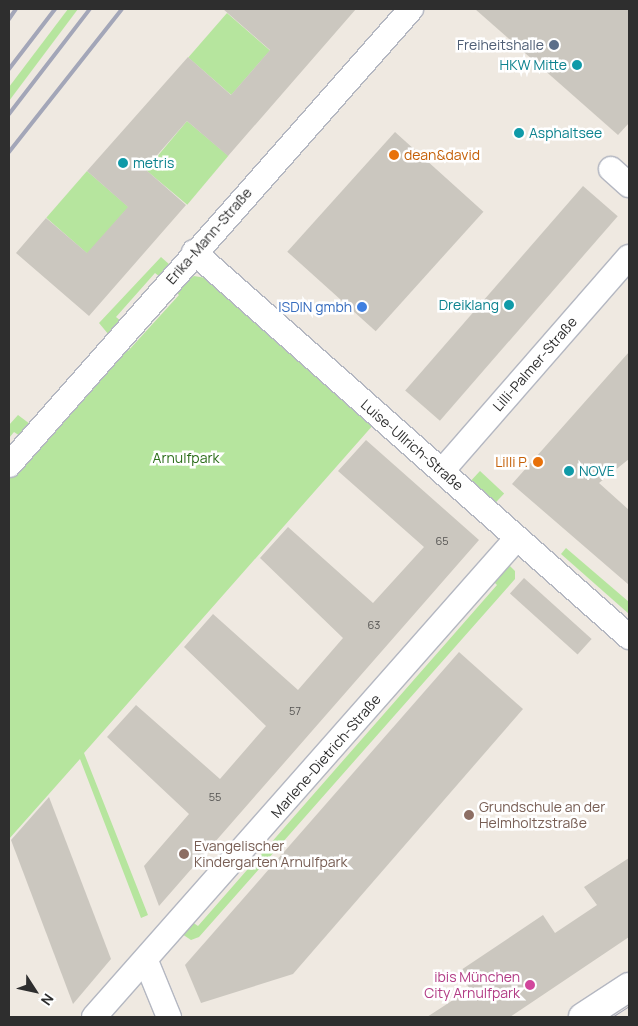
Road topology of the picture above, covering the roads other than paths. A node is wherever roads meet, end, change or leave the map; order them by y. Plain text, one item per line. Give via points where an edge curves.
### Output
1 (411, 9) edge
2 (611, 168) dead end
3 (629, 185) edge
4 (194, 252) junction
5 (629, 257) edge
6 (9, 465) edge
7 (442, 471) junction
8 (517, 538) junction
9 (629, 637) edge
10 (146, 961) junction
11 (629, 986) edge
12 (94, 1017) edge
13 (169, 1017) edge
14 (583, 1017) edge

1 - 4 street, Erika-Mann-Straße
2 - 3 street
4 - 6 street, Erika-Mann-Straße
4 - 7 street, Luise-Ullrich-Straße
5 - 7 street, Lilli-Palmer-Straße
7 - 8 street, Luise-Ullrich-Straße
8 - 9 street, Luise-Ullrich-Straße
8 - 10 street, Marlene-Dietrich-Straße
10 - 12 street, Marlene-Dietrich-Straße
10 - 13 street
11 - 14 main road

